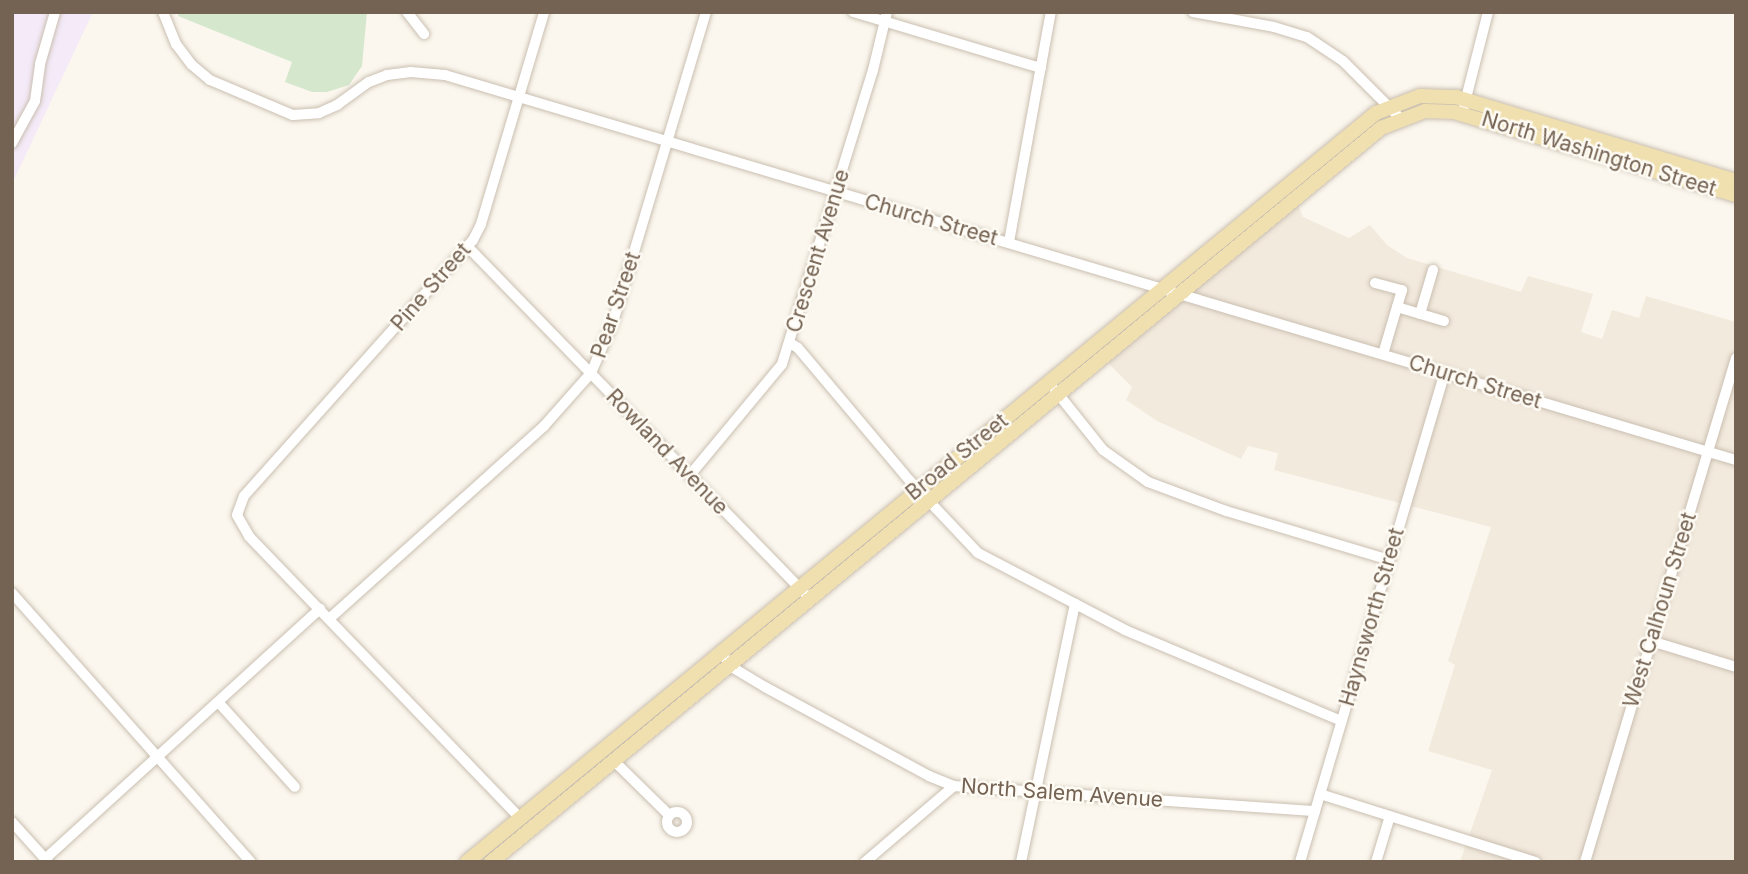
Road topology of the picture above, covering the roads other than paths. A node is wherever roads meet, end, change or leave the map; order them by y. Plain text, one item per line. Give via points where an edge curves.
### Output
1 (55, 12) edge
2 (407, 12) edge
3 (544, 12) edge
4 (706, 12) edge
5 (853, 12) edge
6 (1051, 12) edge
7 (1193, 12) edge
8 (1488, 12) edge
9 (164, 15) edge
10 (886, 17) edge
11 (424, 34) dead end
12 (1041, 68) junction
13 (519, 98) junction
14 (1388, 107) junction
15 (1464, 107) junction
16 (1400, 118) junction
17 (667, 141) junction
18 (12, 143) edge
19 (1736, 181) edge
20 (836, 192) junction
21 (1736, 195) edge
22 (1009, 242) junction
23 (467, 246) junction
24 (1433, 270) dead end
25 (1376, 283) dead end
26 (1163, 288) junction
27 (1180, 293) junction
28 (1397, 307) junction
29 (1420, 314) junction
30 (1444, 321) dead end
31 (790, 343) junction
32 (1383, 354) junction
33 (1736, 358) edge
34 (1445, 372) junction
35 (591, 373) junction
36 (1053, 387) junction
37 (1709, 452) junction
38 (1736, 460) edge
39 (690, 475) junction
40 (922, 494) junction
41 (1389, 560) junction
42 (803, 592) junction
43 (12, 593) edge
44 (1075, 604) junction
45 (320, 609) junction
46 (329, 619) junction
47 (1651, 641) junction
48 (724, 657) junction
49 (1736, 667) edge
50 (219, 703) junction
51 (1342, 720) junction
52 (159, 758) junction
53 (613, 760) junction
54 (954, 786) junction
55 (295, 787) dead end
56 (1035, 793) junction
57 (1320, 794) junction
58 (1315, 811) junction
59 (669, 815) dead end
60 (1390, 816) junction
61 (520, 818) junction
62 (15, 830) edge
63 (46, 860) edge
64 (251, 862) edge
65 (467, 862) edge
66 (491, 862) edge
67 (865, 862) edge
68 (1021, 862) edge
69 (1300, 862) edge
70 (1376, 862) edge
71 (1536, 862) edge
72 (1585, 862) edge

1 - 18 street via 35,101
2 - 11 street
3 - 13 street, Pine Street
4 - 17 street, Pear Street
5 - 10 street
6 - 12 street
7 - 14 street via 1307,37 1343,61
8 - 15 street
9 - 13 street, Church Street via 176,44 210,80 293,115 319,113 369,82 411,72 445,75
10 - 12 street
10 - 20 street, Crescent Avenue
12 - 22 street
13 - 17 street, Church Street
13 - 23 street, Pine Street via 481,224
14 - 15 main road, Broad Street via 1431,95
14 - 16 street
14 - 26 main road, Broad Street
15 - 16 main road, Broad Street via 1425,110
15 - 19 main road, North Washington Street
15 - 21 main road, North Washington Street
16 - 27 main road, Broad Street via 1381,128
17 - 20 street, Church Street
17 - 35 street, Pear Street via 613,321
20 - 22 street, Church Street
20 - 31 street, Crescent Avenue
22 - 26 street, Church Street
23 - 35 street, Rowland Avenue
23 - 45 street, Pine Street via 244,496 237,515 249,536
24 - 29 street
25 - 28 street via 1402,290
26 - 27 street, Church Street
26 - 36 main road, Broad Street
27 - 32 street, Church Street
27 - 36 main road, Broad Street
28 - 29 street
28 - 32 street
29 - 30 street
31 - 39 street via 771,380
31 - 40 street, Crescent Avenue
32 - 34 street, Church Street
33 - 37 street, West Calhoun Street
34 - 37 street, Church Street
34 - 41 street, Haynsworth Street
35 - 39 street, Rowland Avenue
35 - 46 street, Pear Street via 535,433
36 - 40 main road, Broad Street
36 - 41 street via 1103,450 1149,482 1226,511
37 - 38 street, Church Street
37 - 47 street, West Calhoun Street
39 - 42 street, Rowland Avenue
40 - 42 main road, Broad Street
40 - 44 street, Crescent Avenue via 978,553
41 - 51 street, Haynsworth Street
42 - 48 main road, Broad Street
43 - 52 street
44 - 51 street, Crescent Avenue via 1158,645
44 - 56 street
45 - 46 street
45 - 50 street
46 - 61 street
47 - 49 street
47 - 72 street, West Calhoun Street
48 - 53 main road, Broad Street
48 - 54 street, North Salem Avenue via 765,687
48 - 61 main road, Broad Street
50 - 52 street
50 - 55 street
51 - 57 street, Haynsworth Street
52 - 63 street
52 - 64 street
53 - 59 street
53 - 66 main road, Broad Street
54 - 56 street, North Salem Avenue
54 - 67 street
56 - 58 street, North Salem Avenue
56 - 68 street
57 - 58 street, Haynsworth Street
57 - 60 street
58 - 69 street, Haynsworth Street
60 - 70 street
60 - 71 street
61 - 65 main road, Broad Street
62 - 63 street

